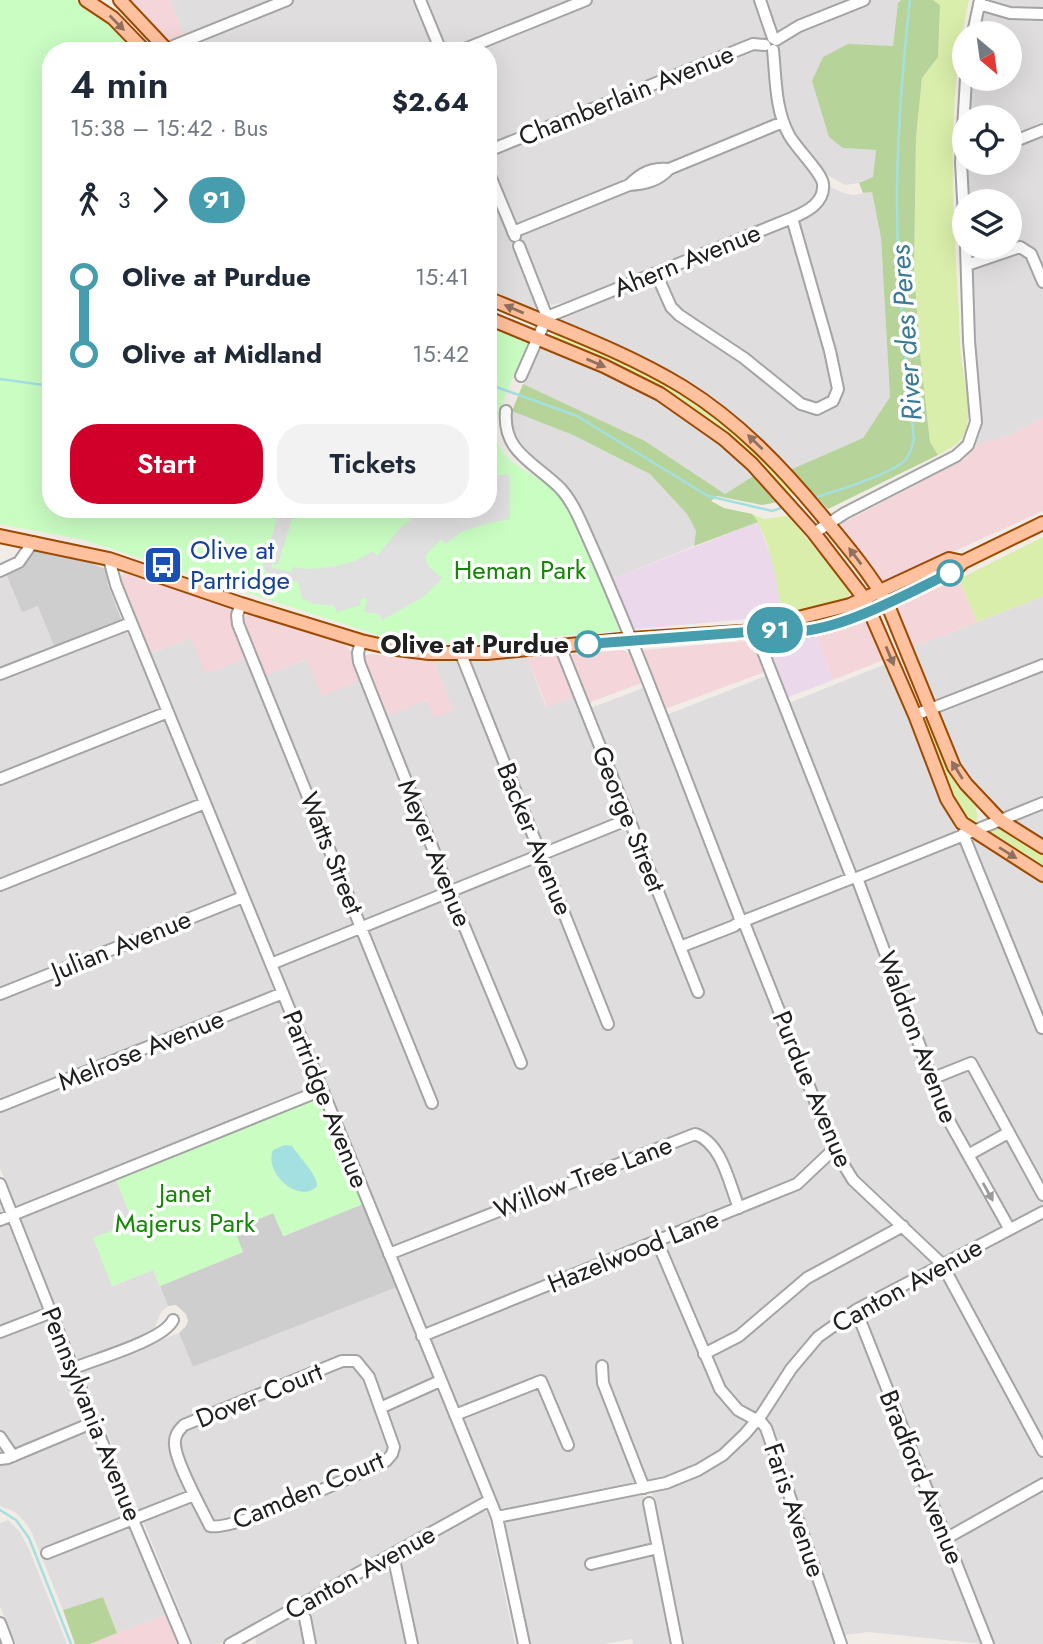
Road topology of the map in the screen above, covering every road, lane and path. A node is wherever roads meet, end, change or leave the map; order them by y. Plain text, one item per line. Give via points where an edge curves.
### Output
1 (86, 0) edge
2 (120, 0) edge
3 (287, 0) edge
4 (420, 0) edge
5 (586, 0) edge
6 (760, 0) edge
7 (864, 0) edge
8 (980, 2) edge
9 (1043, 14) edge
10 (975, 21) edge
11 (136, 42) edge
12 (158, 42) edge
13 (185, 42) edge
14 (437, 42) edge
15 (482, 42) edge
16 (772, 43) junction
17 (783, 122) junction
18 (1043, 130) edge
19 (1022, 139) edge
20 (497, 146) edge
21 (497, 193) edge
22 (792, 218) junction
23 (516, 239) junction
24 (967, 259) edge
25 (967, 265) junction
26 (656, 273) junction
27 (1043, 282) edge
28 (497, 301) edge
29 (546, 319) junction
30 (497, 322) edge
31 (537, 338) junction
32 (521, 376) dead end
33 (506, 411) dead end
34 (828, 523) junction
35 (1043, 523) edge
36 (814, 533) junction
37 (0, 536) edge
38 (33, 542) junction
39 (109, 559) junction
40 (963, 562) junction
41 (0, 571) edge
42 (880, 591) junction
43 (864, 598) junction
44 (887, 603) junction
45 (241, 604) junction
46 (871, 610) junction
47 (131, 623) junction
48 (774, 630) junction
49 (755, 631) junction
50 (631, 639) junction
51 (361, 640) junction
52 (560, 646) junction
53 (461, 654) junction
54 (1043, 665) edge
55 (0, 674) edge
56 (930, 709) junction
57 (167, 712) junction
58 (915, 715) junction
59 (0, 779) edge
60 (205, 803) junction
61 (1043, 803) edge
62 (629, 819) junction
63 (1000, 820) junction
64 (968, 832) junction
65 (1043, 846) edge
66 (541, 855) junction
67 (1043, 875) edge
68 (854, 878) junction
69 (0, 885) edge
70 (450, 892) junction
71 (243, 897) junction
72 (743, 921) junction
73 (362, 928) junction
74 (680, 947) junction
75 (271, 964) junction
76 (698, 992) dead end
77 (283, 993) junction
78 (0, 994) edge
79 (608, 1024) dead end
80 (1042, 1028) edge
81 (521, 1063) dead end
82 (931, 1079) junction
83 (322, 1090) junction
84 (432, 1103) dead end
85 (0, 1106) edge
86 (1008, 1133) junction
87 (834, 1149) junction
88 (968, 1155) junction
89 (0, 1184) edge
90 (1043, 1195) edge
91 (739, 1208) junction
92 (1043, 1212) edge
93 (12, 1214) junction
94 (0, 1220) edge
95 (903, 1226) junction
96 (1009, 1228) junction
97 (657, 1241) junction
98 (389, 1254) junction
99 (942, 1264) junction
100 (856, 1310) junction
101 (52, 1312) junction
102 (173, 1320) dead end
103 (0, 1332) edge
104 (422, 1336) junction
105 (704, 1354) junction
106 (602, 1366) dead end
107 (74, 1368) junction
108 (440, 1381) junction
109 (380, 1408) junction
110 (455, 1415) junction
111 (757, 1421) junction
112 (94, 1423) junction
113 (0, 1437) edge
114 (568, 1445) dead end
115 (1043, 1451) edge
116 (13, 1456) junction
117 (0, 1459) edge
118 (1043, 1484) edge
119 (644, 1488) junction
120 (194, 1495) junction
121 (490, 1500) junction
122 (649, 1503) dead end
123 (497, 1517) junction
124 (133, 1520) junction
125 (947, 1538) junction
126 (658, 1548) junction
127 (47, 1553) dead end
128 (591, 1563) dead end
129 (395, 1564) dead end
130 (305, 1618) dead end
131 (0, 1623) edge
132 (8, 1644) edge
133 (186, 1644) edge
134 (230, 1644) edge
135 (310, 1644) edge
136 (412, 1644) edge
137 (524, 1644) edge
138 (677, 1644) edge
139 (841, 1644) edge
140 (988, 1644) edge

1 -> 11 main road
2 - 12 main road
3 - 13 street
4 - 14 street
5 - 15 street
6 - 16 street
7 - 16 street, Chamberlain Avenue via 799,26
8 - 9 street via 1010,13
8 - 10 street
16 - 17 street
16 - 20 street, Chamberlain Avenue via 753,44
17 - 22 street, Ahern Avenue via 821,179 821,195 811,209
17 - 23 street via 643,184 629,185
18 - 19 street
21 - 23 street
22 - 26 street, Ahern Avenue
22 - 26 street via 831,351 838,389 827,406 813,409 800,404 744,358 679,315
23 - 29 street
24 - 25 street
25 - 27 street via 1020,247 1031,254
25 - 34 street via 977,414 972,438 956,456
26 - 29 street, Ahern Avenue
29 -> 28 main road
29 - 31 street
34 -> 29 main road via 744,432 684,388
30 - 31 main road
31 - 32 street
31 -> 36 main road via 660,394 724,439
33 - 50 street, Purdue Avenue via 505,424 514,447 574,508
34 - 36 street
42 -> 34 main road
35 - 40 main road
36 - 43 main road
37 - 38 main road
38 - 39 main road
38 - 41 street via 19,562
39 - 45 main road
39 - 47 street, Partridge Avenue
40 - 42 main road via 949,559
40 - 44 main road
42 - 43 main road
42 - 44 main road
43 - 46 main road
43 - 48 main road via 833,611 786,621
44 - 46 main road
44 - 56 main road
45 - 51 main road
45 - 73 street, Watts Street via 238,624
46 - 48 main road via 818,628 789,633
46 -> 58 main road
47 - 55 street
47 - 57 street, Partridge Avenue
48 - 49 main road
49 - 50 main road
49 - 68 street, Waldron Avenue
50 - 52 main road
50 - 72 street, Purdue Avenue
51 - 53 main road via 397,649
51 - 70 street, Meyer Avenue via 359,662
52 - 53 main road
52 - 62 street, George Street
53 - 66 street, Backer Avenue
54 - 56 street
56 - 58 street
63 -> 56 main road via 954,767
57 - 59 street
57 - 60 street, Partridge Avenue
58 - 64 main road via 947,799
60 - 69 street
60 - 71 street, Partridge Avenue
61 - 63 street
62 - 66 street
62 - 74 street, George Street
63 - 64 street
63 - 65 main road
64 -> 67 main road
64 - 68 street
64 - 80 street
66 - 70 street
66 - 79 street, Backer Avenue
68 - 72 street
68 - 82 street, Waldron Avenue
70 - 73 street
70 - 81 street, Meyer Avenue
71 - 75 street, Partridge Avenue
71 - 78 street, Julian Avenue
72 - 74 street
72 - 87 street, Purdue Avenue
73 - 75 street
73 - 84 street, Watts Street
74 - 76 street, George Street
75 - 77 street, Partridge Avenue
77 - 83 street, Partridge Avenue
77 - 85 street, Melrose Avenue
82 - 86 street via 971,1063
82 - 88 street, Waldron Avenue
83 - 93 street
83 - 98 street, Partridge Avenue
86 - 88 street
86 - 90 street
87 - 91 street, Hazelwood Lane via 797,1184
87 - 95 street, Purdue Avenue via 853,1180
88 -> 96 street, Waldron Avenue
89 - 93 street, Pennsylvania Avenue
91 - 97 street, Hazelwood Lane
91 - 98 street, Willow Tree Lane via 716,1151 695,1133
92 - 96 street, Canton Avenue
93 - 94 street
93 - 101 street, Pennsylvania Avenue
95 - 99 street, Purdue Avenue
95 - 105 street via 807,1278 739,1336
96 - 99 street, Canton Avenue
97 - 104 street, Hazelwood Lane
97 - 105 street, Faris Avenue
98 - 104 street, Partridge Avenue
99 - 100 street, Canton Avenue
99 - 115 street, Purdue Avenue
100 - 111 street, Canton Avenue via 807,1348
100 - 125 street, Bradford Avenue
101 - 103 street
101 - 107 street, Pennsylvania Avenue
102 - 107 street via 156,1336
104 - 108 street, Partridge Avenue
105 - 111 street, Faris Avenue via 731,1404
106 - 119 street via 603,1383
107 - 112 street, Pennsylvania Avenue
108 - 109 street
108 - 110 street, Partridge Avenue
109 - 120 street, Camden Court via 394,1447 386,1461 224,1526 210,1526
109 - 120 street, Dover Court via 360,1364 342,1361 184,1425 174,1447
110 - 114 street via 541,1381
110 - 121 street, Partridge Avenue
111 - 119 street, Canton Avenue via 735,1445 698,1470
111 - 139 street, Faris Avenue via 766,1429
112 - 116 street
112 - 124 street, Pennsylvania Avenue
113 - 116 street
116 - 117 street
118 - 125 street
119 - 123 street, Canton Avenue
120 - 124 street
121 - 123 street, Partridge Avenue
121 - 134 street, Canton Avenue
122 - 126 street
123 - 137 street, Partridge Avenue
124 - 127 street
124 - 133 street, Pennsylvania Avenue
125 - 140 street, Bradford Avenue
126 - 128 street
126 - 138 street
129 - 136 street
130 - 135 street
131 - 132 street

